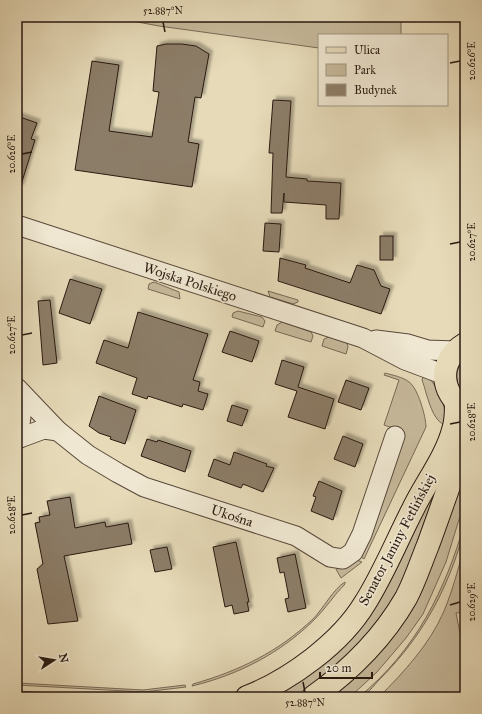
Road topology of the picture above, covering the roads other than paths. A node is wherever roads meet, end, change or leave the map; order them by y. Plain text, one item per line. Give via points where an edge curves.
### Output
1 (17, 225) edge
2 (363, 338) junction
3 (460, 347) edge
4 (445, 375) junction
5 (18, 390) edge
6 (461, 406) edge
7 (58, 431) junction
8 (395, 436) dead end
9 (17, 439) edge
10 (465, 442) edge
11 (247, 697) edge
12 (313, 697) edge

1 - 2 street, Wojska Polskiego
2 - 3 street, Wojska Polskiego via 408,344 428,350
2 - 4 street, Wojska Polskiego via 405,360
3 - 4 main road via 451,357
4 - 6 main road via 448,392
5 - 7 street, Ukośna
5 - 9 street via 22,409
6 - 11 main road, Senator Janiny Fetlińskiej via 451,435 387,565 364,605 318,654 287,677
7 - 8 street, Ukośna via 88,455 144,487 296,536 315,550 330,557 343,558 353,552 362,534
7 - 9 street via 44,429
10 - 12 main road, Senator Janiny Fetlińskiej via 420,568 406,597 365,653 337,680

